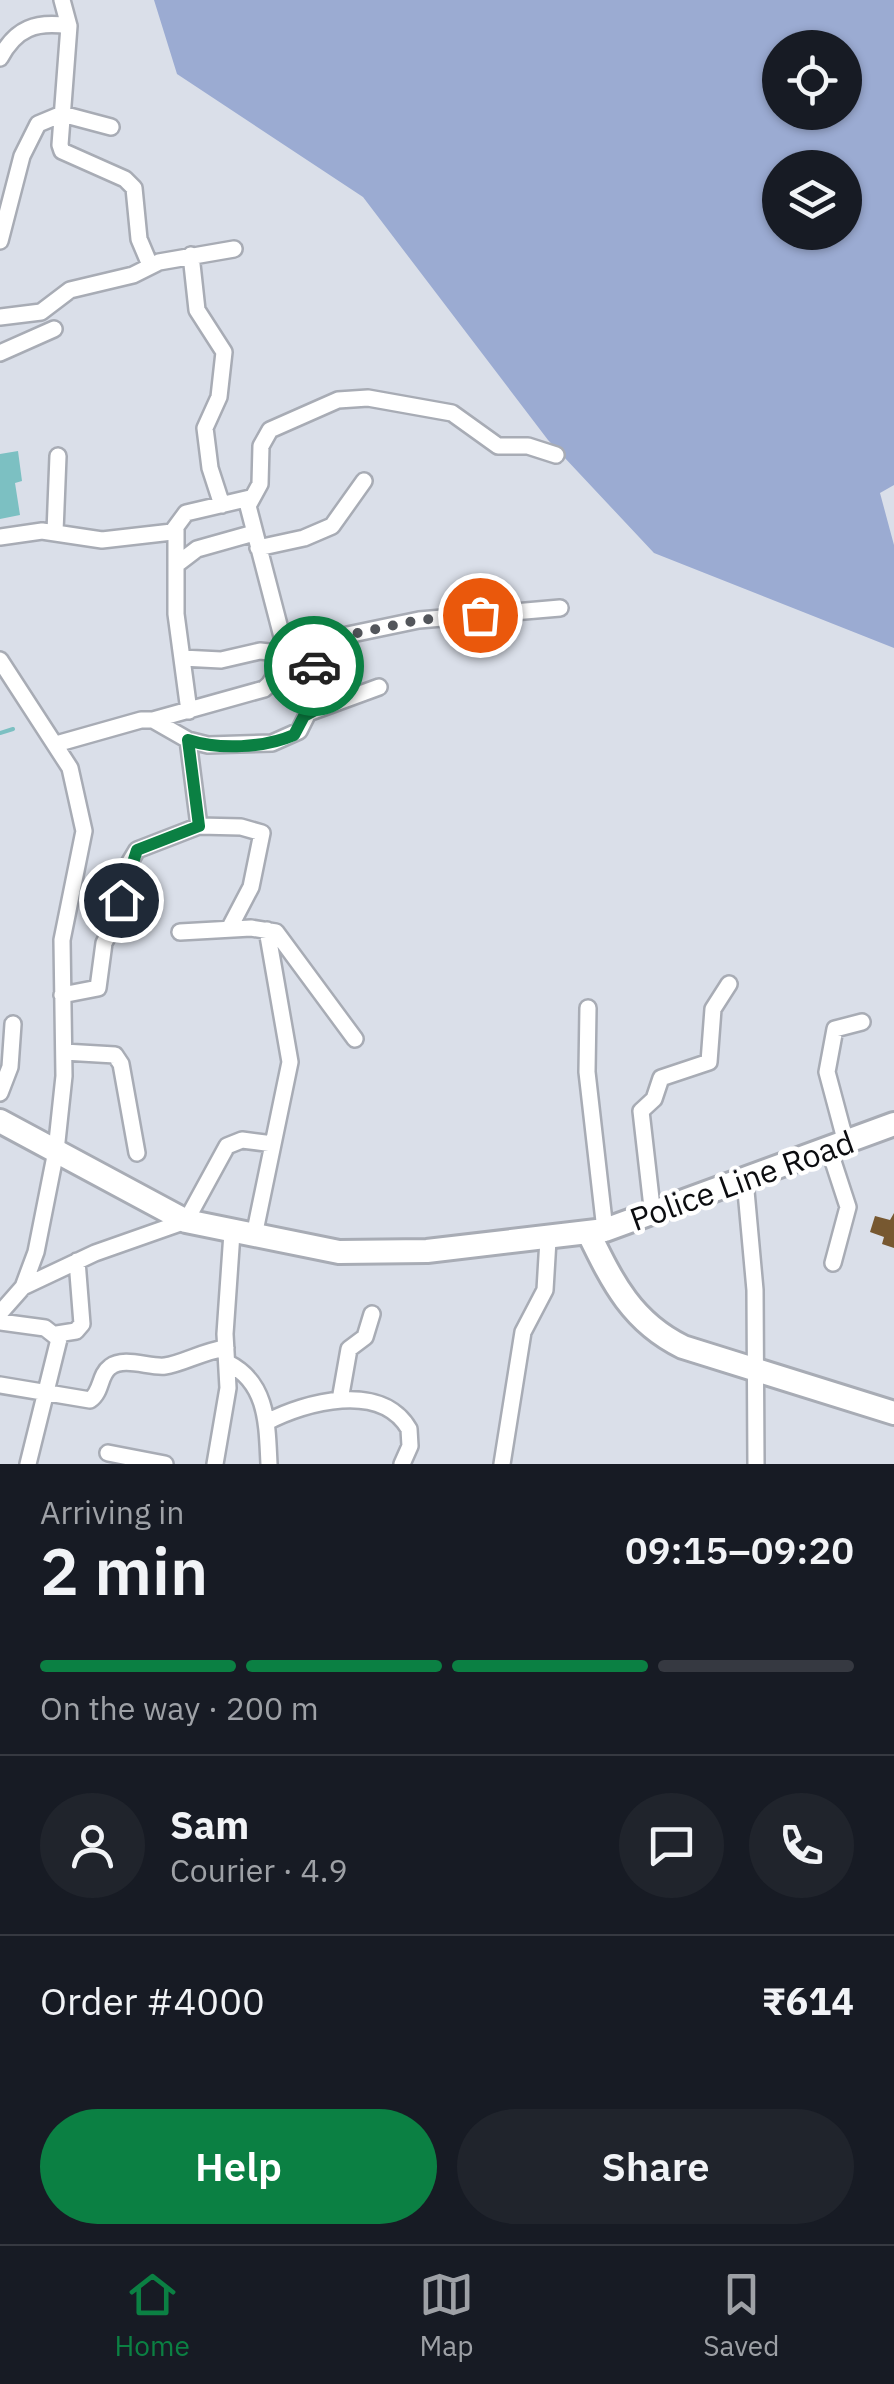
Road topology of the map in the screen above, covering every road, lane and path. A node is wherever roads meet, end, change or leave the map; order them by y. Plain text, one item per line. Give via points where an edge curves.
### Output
1 (62, 0) edge
2 (70, 26) junction
3 (0, 58) edge
4 (62, 114) junction
5 (111, 127) dead end
6 (0, 242) edge
7 (234, 249) dead end
8 (190, 255) junction
9 (150, 266) junction
10 (0, 317) edge
11 (54, 329) dead end
12 (0, 352) edge
13 (556, 454) dead end
14 (58, 456) dead end
15 (364, 481) dead end
16 (250, 498) junction
17 (222, 504) junction
18 (176, 530) junction
19 (55, 532) junction
20 (0, 537) edge
21 (256, 540) junction
22 (176, 564) junction
23 (560, 608) dead end
24 (310, 643) junction
25 (282, 651) junction
26 (182, 658) junction
27 (0, 660) edge
28 (380, 687) dead end
29 (323, 706) junction
30 (189, 711) junction
31 (153, 720) junction
32 (188, 740) junction
33 (56, 744) junction
34 (199, 826) junction
35 (230, 928) junction
36 (268, 930) junction
37 (180, 932) dead end
38 (728, 984) dead end
39 (62, 995) junction
40 (588, 1008) dead end
41 (862, 1022) dead end
42 (13, 1024) dead end
43 (355, 1040) dead end
44 (64, 1052) junction
45 (0, 1093) edge
46 (0, 1122) edge
47 (889, 1130) edge
48 (274, 1144) junction
49 (838, 1146) junction
50 (56, 1150) junction
51 (137, 1153) dead end
52 (745, 1180) junction
53 (653, 1216) junction
54 (186, 1220) junction
55 (597, 1232) junction
56 (243, 1234) junction
57 (548, 1240) junction
58 (76, 1261) junction
59 (833, 1263) dead end
60 (23, 1287) junction
61 (0, 1313) edge
62 (372, 1314) dead end
63 (0, 1322) edge
64 (57, 1334) junction
65 (227, 1356) junction
66 (753, 1368) junction
67 (0, 1385) edge
68 (47, 1394) junction
69 (340, 1400) junction
70 (894, 1412) edge
71 (267, 1422) junction
72 (108, 1453) dead end
73 (28, 1464) edge
74 (165, 1464) edge
75 (215, 1464) edge
76 (269, 1464) edge
77 (402, 1464) edge
78 (502, 1464) edge
79 (756, 1464) edge

1 - 2 street
2 - 3 street via 23,30
2 - 4 street
4 - 5 street
4 - 6 street via 42,120 25,146
4 - 9 street via 62,150 134,188 139,238
7 - 8 street
8 - 9 street
8 - 17 street via 197,310 224,352 219,397 204,428
9 - 10 street via 70,290 41,312
11 - 12 street
13 - 16 street via 498,446 452,413 368,398 338,400 270,430 260,446 260,484
14 - 19 street
15 - 21 street via 332,526 304,538
16 - 17 street
16 - 21 street
17 - 18 street via 186,512
18 - 19 street via 102,540
18 - 22 street
19 - 20 street
21 - 22 street via 197,549
21 - 25 street
22 - 26 street
23 - 24 street via 419,620
24 - 25 street
24 - 29 street
25 - 26 street
25 - 30 street via 275,680 264,689
26 - 30 street
27 - 33 street
28 - 29 street
29 - 32 street via 304,716 294,735 272,743
30 - 31 street
31 - 32 street
31 - 33 street
32 - 34 street
33 - 39 street via 74,777 84,819 62,940
34 - 35 street via 262,833 251,886
34 - 39 street via 137,850 104,943 98,988
35 - 36 street
35 - 37 street
36 - 43 street via 282,938
36 - 48 street via 290,1062
38 - 53 street via 713,1009 709,1062 661,1078 642,1112
39 - 44 street
40 - 55 street
41 - 49 street via 834,1030 827,1060
42 - 45 street
44 - 50 street
44 - 51 street via 115,1056 121,1064
46 - 50 street, Police Line Road
47 - 49 street, Police Line Road
48 - 54 street via 242,1140 227,1146
48 - 56 street
49 - 52 street, Police Line Road
49 - 59 street via 848,1207
50 - 54 street, Police Line Road
50 - 60 street
52 - 53 street, Police Line Road
52 - 66 street via 755,1290
53 - 55 street, Police Line Road
54 - 56 street, Police Line Road
54 - 58 street
55 - 57 street, Police Line Road
55 - 66 street via 617,1292 655,1333
56 - 57 street, Police Line Road via 339,1252 427,1252
56 - 65 street
57 - 78 street via 545,1290 523,1332
58 - 60 street
58 - 64 street via 82,1324
60 - 61 street
62 - 69 street via 365,1337 350,1349
63 - 64 street
64 - 68 street
65 - 68 street via 201,1352 161,1366 116,1364 90,1400
65 - 71 street via 257,1390
65 - 75 street
66 - 70 street
66 - 79 street
67 - 68 street
68 - 73 street
69 - 71 street
69 - 77 street via 380,1405 405,1422 411,1437
71 - 76 street
72 - 74 street

